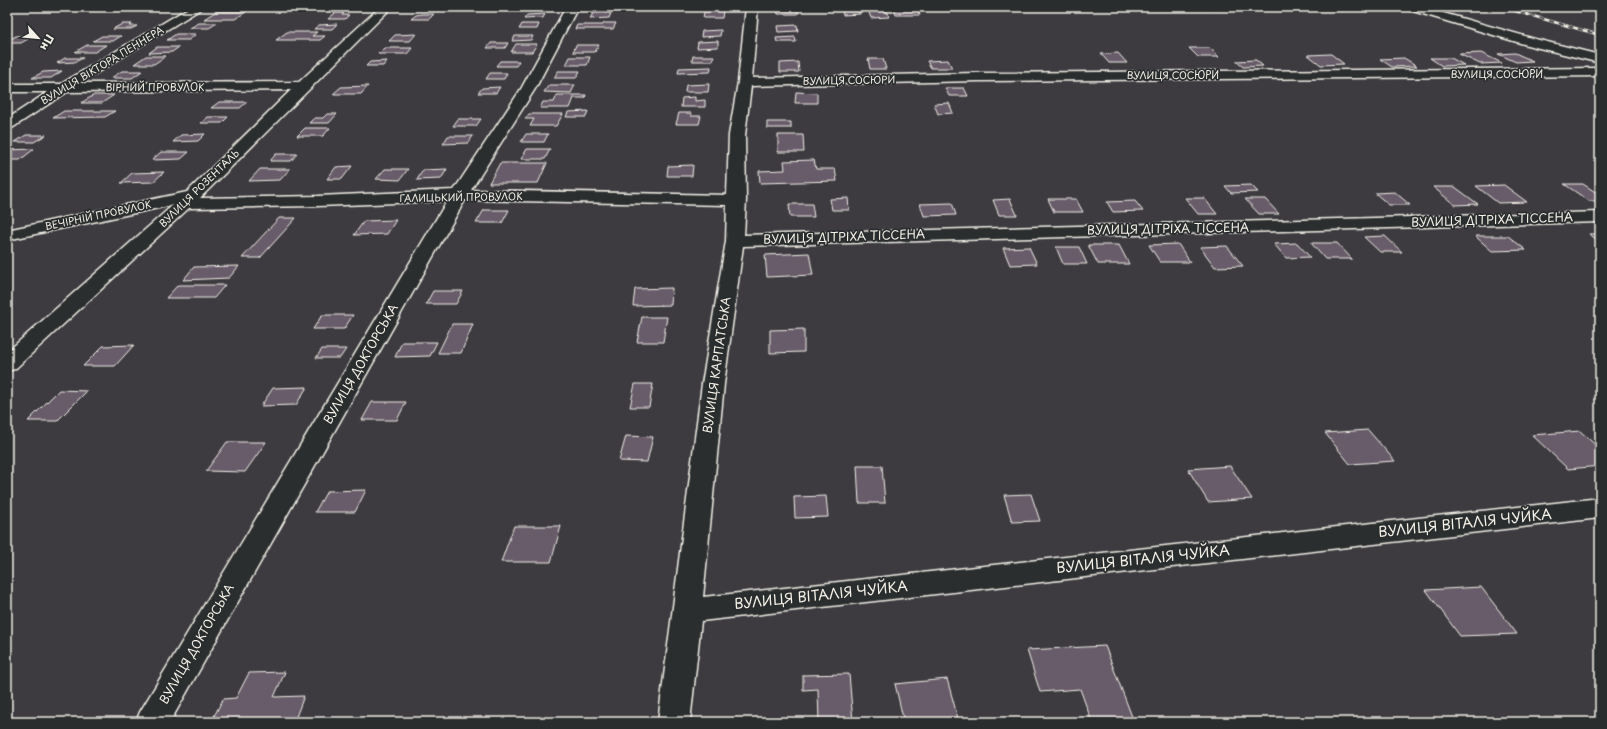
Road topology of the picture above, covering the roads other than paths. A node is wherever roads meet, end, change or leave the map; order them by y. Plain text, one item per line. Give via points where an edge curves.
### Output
1 (198, 7) edge
2 (386, 7) edge
3 (572, 7) edge
4 (752, 7) edge
5 (1410, 7) edge
6 (1531, 42) junction
7 (1600, 59) edge
8 (1597, 75) edge
9 (745, 82) junction
10 (303, 86) junction
11 (65, 87) junction
12 (7, 88) edge
13 (7, 125) edge
14 (459, 195) junction
15 (188, 200) junction
16 (737, 200) junction
17 (1600, 217) edge
18 (7, 235) edge
19 (735, 241) junction
20 (29, 344) junction
21 (7, 349) edge
22 (7, 364) edge
23 (1600, 508) edge
24 (686, 610) junction
25 (152, 722) edge
26 (674, 722) edge

1 - 11 street, ВУЛИЦЯ ВІКТОРА ПЕННЕРА
2 - 10 street, ВУЛИЦЯ РОЗЕНТАЛЬ
3 - 14 street, ВУЛИЦЯ ДОКТОРСЬКА via 528,90
4 - 9 street, ВУЛИЦЯ КАРПАТСЬКА
5 - 6 street
6 - 7 street
6 - 8 street
8 - 9 street, ВУЛИЦЯ СОСЮРИ via 1187,75
9 - 16 street, ВУЛИЦЯ КАРПАТСЬКА via 737,135
10 - 11 street, ВІРНИЙ ПРОВУЛОК
10 - 15 street, ВУЛИЦЯ РОЗЕНТАЛЬ
11 - 12 street, ВІРНИЙ ПРОВУЛОК
11 - 13 street, ВУЛИЦЯ ВІКТОРА ПЕННЕРА
14 - 15 street, ГАЛИЦЬКИЙ ПРОВУЛОК via 318,201
14 - 16 street, ГАЛИЦЬКИЙ ПРОВУЛОК
14 - 25 street, ВУЛИЦЯ ДОКТОРСЬКА
15 - 18 street, ВЕЧІРНІЙ ПРОВУЛОК
15 - 20 street, ВУЛИЦЯ РОЗЕНТАЛЬ
16 - 19 street, ВУЛИЦЯ КАРПАТСЬКА
17 - 19 street, ВУЛИЦЯ ДІТРІХА ТІССЕНА
19 - 24 street, ВУЛИЦЯ КАРПАТСЬКА via 713,384
20 - 21 street
20 - 22 street, ВУЛИЦЯ РОЗЕНТАЛЬ
23 - 24 street, ВУЛИЦЯ ВІТАЛІЯ ЧУЙКА
24 - 26 street, ВУЛИЦЯ КАРПАТСЬКА

